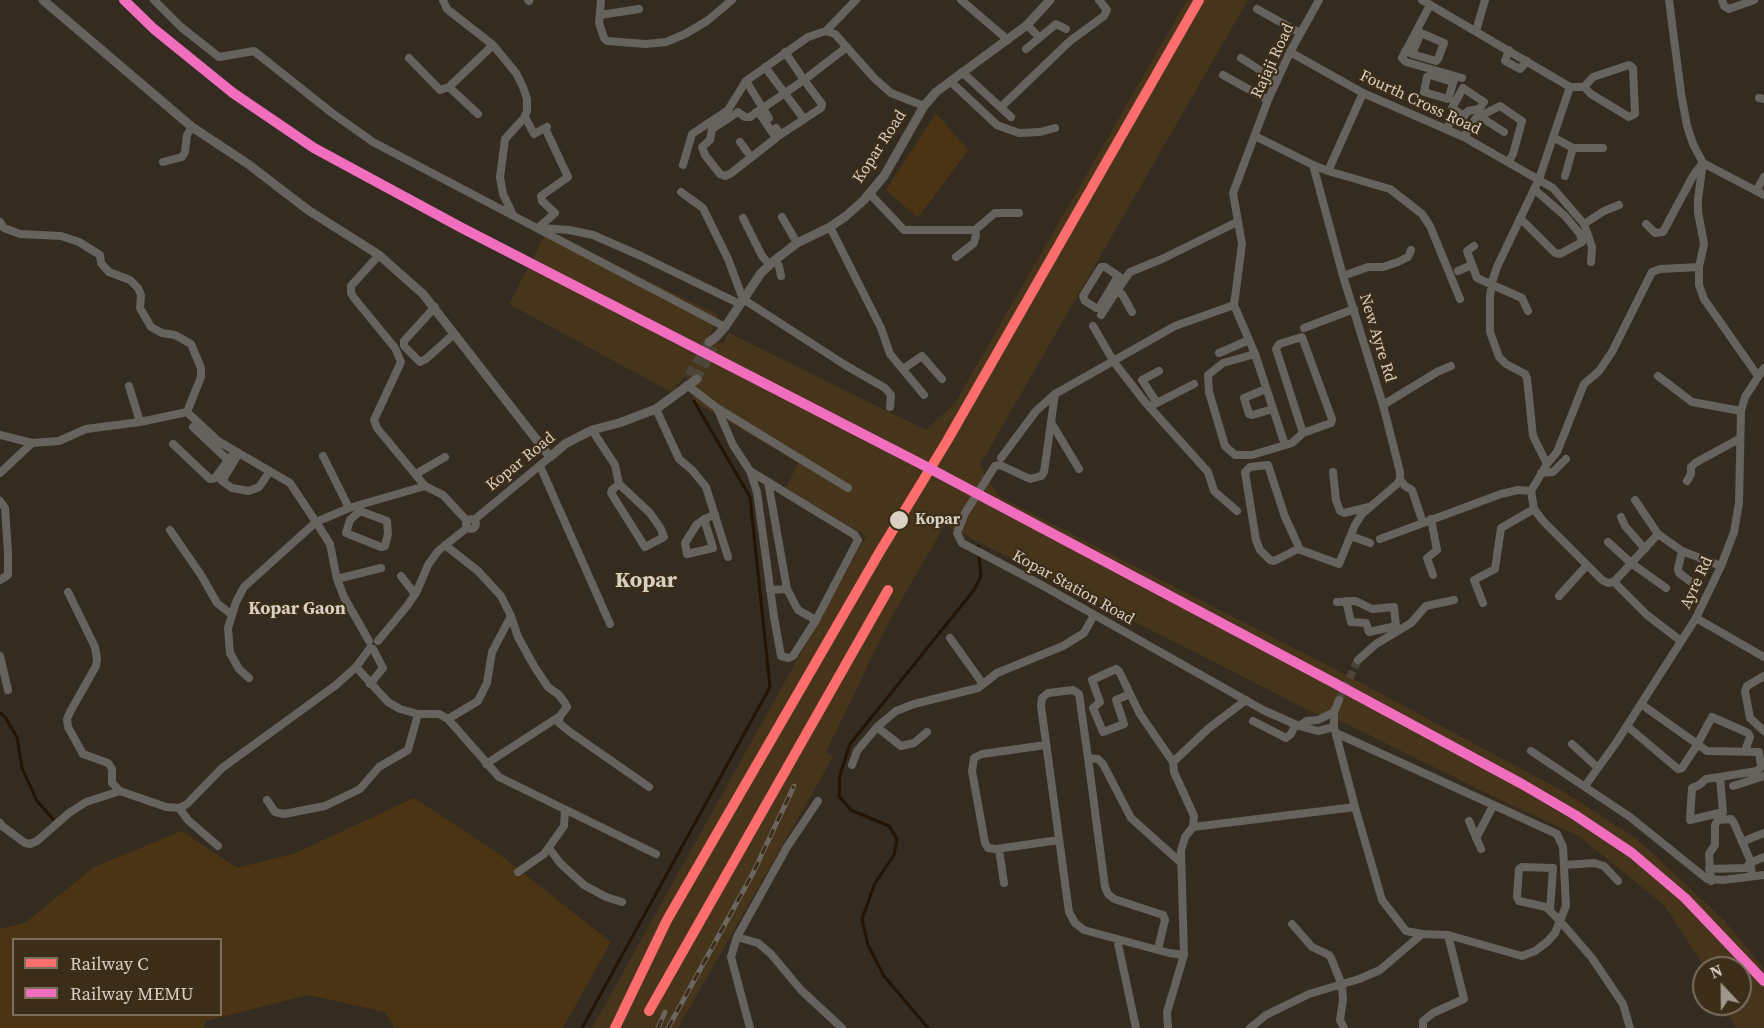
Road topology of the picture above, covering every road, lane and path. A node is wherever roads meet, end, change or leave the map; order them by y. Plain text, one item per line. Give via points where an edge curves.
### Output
1 (43, 0) edge
2 (154, 0) edge
3 (443, 0) edge
4 (601, 0) edge
5 (732, 0) edge
6 (856, 0) edge
7 (961, 0) edge
8 (1050, 0) edge
9 (1099, 0) edge
10 (1308, 0) edge
11 (1422, 0) edge
12 (1485, 0) edge
13 (1669, 0) edge
14 (1722, 0) edge
15 (1754, 0) edge
16 (1318, 3) edge
17 (1430, 5) junction
18 (639, 9) dead end
19 (1257, 9) dead end
20 (600, 15) junction
21 (1027, 25) junction
22 (1066, 29) dead end
23 (826, 31) junction
24 (1476, 31) junction
25 (1300, 33) junction
26 (1039, 37) junction
27 (1008, 40) junction
28 (493, 45) junction
29 (847, 47) junction
30 (1026, 49) dead end
31 (785, 52) junction
32 (1290, 52) junction
33 (1408, 52) junction
34 (409, 58) dead end
35 (1241, 58) dead end
36 (765, 67) junction
37 (962, 72) junction
38 (1223, 75) dead end
39 (1457, 78) dead end
40 (804, 80) junction
41 (746, 81) junction
42 (950, 81) junction
43 (1277, 81) junction
44 (449, 87) junction
45 (1570, 87) junction
46 (1584, 87) junction
47 (785, 93) junction
48 (1363, 93) junction
49 (1268, 100) junction
50 (924, 106) junction
51 (1001, 107) junction
52 (763, 108) junction
53 (1457, 112) dead end
54 (478, 114) dead end
55 (1479, 116) junction
56 (524, 117) junction
57 (1011, 117) dead end
58 (721, 119) junction
59 (804, 119) junction
60 (192, 127) junction
61 (1055, 128) dead end
62 (1446, 129) junction
63 (1504, 132) dead end
64 (531, 134) dead end
65 (1255, 136) junction
66 (1464, 137) junction
67 (1554, 137) junction
68 (740, 142) dead end
69 (1573, 148) junction
70 (1603, 148) dead end
71 (751, 157) junction
72 (1509, 161) junction
73 (162, 162) dead end
74 (1703, 163) junction
75 (683, 165) dead end
76 (1314, 165) junction
77 (1328, 171) junction
78 (1565, 176) dead end
79 (1764, 177) edge
80 (1539, 179) junction
81 (1534, 189) junction
82 (681, 192) dead end
83 (869, 193) junction
84 (1760, 193) edge
85 (1619, 205) dead end
86 (1019, 213) dead end
87 (513, 215) junction
88 (782, 217) dead end
89 (743, 218) dead end
90 (1520, 218) junction
91 (0, 222) edge
92 (1237, 222) junction
93 (1584, 224) junction
94 (1646, 225) dead end
95 (830, 227) junction
96 (538, 228) junction
97 (975, 230) junction
98 (797, 243) junction
99 (1474, 246) dead end
100 (1411, 250) dead end
101 (379, 255) junction
102 (956, 257) dead end
103 (772, 262) junction
104 (1592, 262) dead end
105 (1472, 265) junction
106 (1699, 267) junction
107 (1458, 271) dead end
108 (781, 276) dead end
109 (1343, 276) junction
110 (1120, 278) junction
111 (1491, 285) junction
112 (1116, 292) junction
113 (1460, 299) dead end
114 (741, 302) junction
115 (1234, 305) junction
116 (435, 307) junction
117 (1354, 309) junction
118 (1528, 311) dead end
119 (1132, 312) dead end
120 (1101, 315) dead end
121 (1093, 326) dead end
122 (725, 327) junction
123 (1304, 328) dead end
124 (454, 334) junction
125 (1249, 340) junction
126 (714, 341) tunnel mouth
127 (1220, 353) dead end
128 (1255, 354) junction
129 (1114, 362) junction
130 (1451, 366) dead end
131 (1764, 368) edge
132 (903, 369) junction
133 (1159, 371) dead end
134 (1658, 376) dead end
135 (1758, 376) junction
136 (942, 379) dead end
137 (691, 380) joint
138 (1194, 384) dead end
139 (129, 386) dead end
140 (1266, 389) junction
141 (924, 394) dead end
142 (1055, 394) junction
143 (1153, 405) junction
144 (1383, 405) junction
145 (890, 407) dead end
146 (717, 408) junction
147 (656, 409) junction
148 (1273, 409) junction
149 (1741, 411) junction
150 (187, 412) junction
151 (140, 422) junction
152 (1051, 424) junction
153 (193, 428) dead end
154 (592, 430) junction
155 (1303, 433) junction
156 (0, 435) edge
157 (1740, 439) junction
158 (32, 443) junction
159 (173, 444) dead end
160 (1285, 445) junction
161 (233, 456) junction
162 (323, 456) dead end
163 (446, 457) dead end
164 (550, 457) junction
165 (1001, 458) dead end
166 (1566, 459) dead end
167 (1547, 464) junction
168 (540, 466) junction
169 (1079, 469) dead end
170 (270, 471) junction
171 (750, 471) junction
172 (1333, 472) dead end
173 (0, 473) edge
174 (1541, 473) junction
175 (416, 474) junction
176 (1400, 479) junction
177 (1687, 481) dead end
178 (768, 482) junction
179 (618, 484) junction
180 (425, 486) junction
181 (848, 488) dead end
182 (1531, 491) junction
183 (1635, 500) dead end
184 (0, 501) edge
185 (367, 503) junction
186 (1369, 507) junction
187 (349, 508) junction
188 (1534, 508) junction
189 (1238, 511) dead end
190 (715, 514) junction
191 (371, 515) junction
192 (1421, 517) dead end
193 (1621, 517) dead end
194 (704, 519) junction
195 (1431, 519) junction
196 (316, 522) junction
197 (469, 523) junction
198 (170, 530) dead end
199 (1658, 534) junction
200 (1351, 536) junction
201 (1380, 539) dead end
202 (723, 542) junction
203 (1608, 542) dead end
204 (1370, 543) dead end
205 (445, 545) junction
206 (712, 545) junction
207 (1298, 549) junction
208 (1645, 549) junction
209 (1682, 551) junction
210 (728, 557) dead end
211 (1631, 563) junction
212 (1587, 565) junction
213 (1721, 566) junction
214 (381, 568) dead end
215 (1433, 575) dead end
216 (401, 576) dead end
217 (337, 579) junction
218 (0, 580) edge
219 (1614, 582) junction
220 (1695, 585) dead end
221 (1666, 588) dead end
222 (787, 589) junction
223 (770, 590) junction
224 (68, 592) dead end
225 (415, 594) junction
226 (1559, 596) dead end
227 (1454, 600) dead end
228 (1337, 602) dead end
229 (1346, 602) junction
230 (1482, 603) dead end
231 (232, 615) junction
232 (1094, 615) junction
233 (511, 616) junction
234 (1695, 618) junction
235 (816, 620) junction
236 (610, 624) dead end
237 (950, 638) dead end
238 (1681, 641) junction
239 (373, 645) junction
240 (0, 656) edge
241 (1764, 657) edge
242 (1358, 660) tunnel mouth
243 (356, 667) junction
244 (1764, 676) edge
245 (249, 678) dead end
246 (370, 684) junction
247 (983, 684) junction
248 (8, 690) dead end
249 (1130, 694) junction
250 (1246, 700) junction
251 (1339, 700) tunnel mouth
252 (1641, 704) junction
253 (1118, 706) junction
254 (1137, 707) junction
255 (1334, 712) junction
256 (418, 714) junction
257 (560, 716) junction
258 (448, 719) junction
259 (1253, 721) dead end
260 (1297, 726) junction
261 (1627, 726) junction
262 (877, 727) junction
263 (1335, 730) junction
264 (1764, 730) edge
265 (927, 732) dead end
266 (1572, 744) dead end
267 (1046, 745) junction
268 (1697, 746) junction
269 (1531, 751) dead end
270 (1745, 752) junction
271 (1088, 758) junction
272 (1173, 762) junction
273 (486, 764) junction
274 (852, 765) dead end
275 (1598, 768) junction
276 (1764, 776) edge
277 (1720, 777) junction
278 (1585, 786) junction
279 (1733, 786) dead end
280 (649, 787) dead end
281 (120, 791) junction
282 (267, 800) dead end
283 (818, 801) dead end
284 (1493, 806) junction
285 (1355, 807) junction
286 (179, 808) junction
287 (565, 810) junction
288 (1469, 821) dead end
289 (0, 823) edge
290 (1193, 827) junction
291 (1764, 833) edge
292 (1476, 838) junction
293 (1059, 840) junction
294 (1742, 842) junction
295 (218, 846) dead end
296 (549, 848) junction
297 (999, 849) junction
298 (1482, 849) dead end
299 (656, 854) dead end
300 (1764, 857) edge
301 (1179, 861) junction
302 (1750, 863) junction
303 (1564, 866) junction
304 (1709, 869) junction
305 (518, 872) dead end
306 (1764, 874) edge
307 (1752, 876) junction
308 (1618, 881) dead end
309 (1711, 881) junction
310 (1004, 883) dead end
311 (622, 902) dead end
312 (1550, 910) junction
313 (1560, 921) junction
314 (1292, 924) dead end
315 (1422, 934) junction
316 (1449, 935) junction
317 (737, 937) junction
318 (1117, 939) junction
319 (1158, 949) junction
320 (1184, 955) junction
321 (1342, 985) junction
322 (750, 1028) edge
323 (842, 1028) edge
324 (1136, 1028) edge
325 (1168, 1028) edge
326 (1250, 1028) edge
327 (1344, 1028) edge
328 (1423, 1028) edge
329 (1630, 1028) edge

1 - 60 street
2 - 87 street via 219,57 254,51 373,142
3 - 28 street via 447,9
4 - 20 street
5 - 20 street via 707,21 666,42 607,41
6 - 23 street
7 - 27 street
8 - 21 street, Kopar Road
9 - 51 street via 1107,10 1104,16 1070,41
10 - 16 street
11 - 17 street
12 - 24 street
13 - 74 street via 1687,126
14 - 15 street via 1729,9
16 - 25 street, Rajaji Road
17 - 24 street
17 - 33 street
18 - 20 street
19 - 25 street
21 - 26 street
21 - 27 street, Kopar Road
22 - 26 street via 1056,24
23 - 29 street via 835,34
23 - 31 street via 808,36
24 - 45 street
25 - 32 street, Rajaji Road
26 - 30 street
27 - 37 street, Kopar Road
28 - 44 street
28 - 56 street via 516,72 523,87 527,99
29 - 40 street
29 - 50 street via 891,93
31 - 36 street
31 - 40 street
32 - 43 street, Rajaji Road
32 - 48 street, Fourth Cross Road
33 - 33 street via 1436,61 1444,43 1421,33
33 - 39 street via 1402,58 1406,62
34 - 44 street via 440,90
35 - 43 street
36 - 41 street
36 - 47 street
37 - 42 street, Kopar Road
37 - 51 street
38 - 49 street
40 - 47 street
40 - 59 street via 822,106
41 - 52 street
41 - 58 street
42 - 50 street, Kopar Road
42 - 61 street via 998,125 1019,133
43 - 49 street, Rajaji Road
44 - 54 street
45 - 46 street
45 - 67 street
46 - 46 street via 1593,77 1629,65 1633,68 1635,114 1629,117
47 - 52 street
47 - 59 street
48 - 62 street, Fourth Cross Road
48 - 77 street
49 - 65 street, Rajaji Road
50 - 83 street, Kopar Road via 884,176
51 - 57 street
52 - 59 street via 780,135
53 - 62 street
55 - 63 street
55 - 66 street
55 - 72 street via 1500,106 1522,121
56 - 64 street
56 - 87 street via 505,139 503,148 500,177
56 - 96 street via 534,134 546,128 568,177 541,196 555,213
58 - 71 street via 702,147 705,155 725,176
58 - 71 street via 738,112 746,117 761,113 776,138
58 - 75 street via 692,134
60 - 73 street via 182,157
60 - 101 street
62 - 66 street, Fourth Cross Road
65 - 76 street
65 - 92 street, Rajaji Road via 1233,193
66 - 72 street, Fourth Cross Road
67 - 69 street
67 - 80 street
68 - 71 street
69 - 70 street
69 - 78 street
72 - 80 street, Fourth Cross Road
74 - 84 street
74 - 94 street via 1662,232 1655,233
74 - 106 street via 1698,213 1704,244
76 - 77 street
76 - 109 street, New Ayre Rd
77 - 113 street via 1390,189 1422,214
79 - 84 street
80 - 81 street
80 - 93 street, Fourth Cross Road via 1553,188
81 - 90 street
81 - 90 street via 1565,216 1583,240 1555,254
82 - 114 street via 703,208 728,259
83 - 95 street, Kopar Road
83 - 97 street via 904,230
85 - 93 street
86 - 97 street via 995,213
87 - 96 street
88 - 98 street
89 - 103 street via 762,256
90 - 111 street
91 - 150 street via 4,228 20,234 61,236 79,242 100,255 109,272 130,280 138,288 140,308 151,327 191,344 201,368
92 - 110 street
92 - 115 street, Rajaji Road via 1242,244
93 - 104 street via 1592,247
95 - 98 street, Kopar Road
95 - 132 street via 890,354
96 - 114 street via 593,235
96 - 122 street
97 - 102 street via 975,243
98 - 103 street, Kopar Road
99 - 105 street via 1467,249
100 - 109 street via 1408,257 1398,262
101 - 116 street
101 - 175 street via 351,286 351,292 400,354 401,362 374,420
103 - 108 street via 779,266
103 - 114 street, Kopar Road
105 - 107 street
105 - 111 street
106 - 135 street via 1704,299
106 - 167 street via 1652,272 1612,352 1584,384 1562,442
109 - 117 street, New Ayre Rd
110 - 110 street via 1101,267 1083,296 1085,301 1099,308
110 - 112 street
111 - 118 street via 1522,298
111 - 167 street via 1490,332 1498,357 1527,378 1533,436
112 - 119 street via 1122,294
112 - 120 street
114 - 122 street, Kopar Road
114 - 145 street via 885,388 891,395
115 - 125 street
115 - 129 street via 1175,326
116 - 124 street
116 - 124 street via 404,341 404,346 420,362
117 - 123 street
117 - 144 street, New Ayre Rd
121 - 129 street
122 - 126 street, Kopar Road
124 - 164 street
125 - 127 street
125 - 128 street
128 - 140 street
128 - 160 street via 1223,363 1208,375 1225,446 1235,455 1252,455
129 - 142 street
129 - 143 street
130 - 144 street
131 - 135 street, Ayre Rd
132 - 136 street via 922,356
132 - 141 street
133 - 143 street via 1142,380
134 - 149 street via 1692,402
135 - 149 street, Ayre Rd
137 - 146 street
137 - 147 street, Kopar Road via 674,398
138 - 143 street
139 - 151 street
140 - 148 street
140 - 148 street via 1244,398 1249,414
142 - 152 street
142 - 165 street via 1036,411
143 - 189 street via 1208,472 1214,491
144 - 176 street, New Ayre Rd
146 - 171 street via 733,446
146 - 181 street
147 - 154 street, Kopar Road
147 - 190 street via 680,459 706,487
148 - 160 street
149 - 157 street, Ayre Rd
150 - 151 street
150 - 161 street
151 - 158 street via 86,429 59,441
152 - 169 street
152 - 232 street, Kopar Station Road via 1046,467 1041,476 1030,479 1000,465 994,468 957,533 962,543
153 - 161 street
154 - 164 street, Kopar Road
154 - 179 street via 615,465
155 - 155 street via 1276,349 1278,344 1302,337 1332,419 1331,423
155 - 160 street
156 - 158 street
157 - 177 street via 1695,463
157 - 213 street, Ayre Rd via 1739,503 1734,532
158 - 173 street
159 - 161 street via 210,479
161 - 170 street
161 - 170 street via 222,481 232,488 259,487
162 - 187 street
163 - 175 street
164 - 168 street, Kopar Road
166 - 174 street via 1553,472
167 - 174 street
168 - 197 street, Kopar Road
168 - 236 street
170 - 196 street via 290,483
171 - 178 street
171 - 223 street via 758,492
172 - 186 street via 1340,511
174 - 182 street
175 - 180 street
176 - 186 street via 1392,491
176 - 192 street via 1412,490
178 - 222 street
178 - 235 street via 858,540
179 - 179 street via 611,493 645,547 664,537 651,513
180 - 185 street
180 - 197 street via 443,495
182 - 188 street
182 - 195 street via 1501,494
183 - 199 street
184 - 218 street via 5,508 8,553 8,575
185 - 187 street
185 - 191 street
186 - 200 street
187 - 196 street
188 - 212 street
188 - 230 street via 1501,528 1494,568 1474,579
190 - 194 street
190 - 202 street
191 - 191 street via 386,520 388,534 383,546 346,532 357,512
193 - 208 street
194 - 206 street
194 - 206 street via 685,542 686,553 711,550
195 - 201 street
195 - 215 street via 1437,550 1427,558
196 - 217 street via 330,544
196 - 231 street via 244,587
197 - 205 street, Kopar Road
198 - 231 street via 216,603
199 - 208 street
199 - 209 street
200 - 204 street
200 - 207 street via 1339,564
202 - 206 street
202 - 210 street
203 - 211 street
205 - 225 street, Kopar Road via 428,565
205 - 233 street via 478,571 501,596
207 - 207 street via 1274,561 1260,550 1247,469 1270,466
208 - 211 street
209 - 213 street
209 - 220 street via 1679,573
211 - 219 street
211 - 221 street
212 - 219 street via 1602,580
212 - 226 street
213 - 234 street, Ayre Rd
214 - 217 street
216 - 225 street
217 - 239 street
219 - 238 street
222 - 223 street
222 - 235 street via 798,610
223 - 235 street via 781,656 793,656
224 - 281 street via 97,659 70,712 68,727 83,754 108,763 112,783
225 - 239 street, Kopar Road
227 - 242 street via 1426,606 1411,623
228 - 229 street
229 - 229 street via 1358,602 1372,609 1394,607 1396,627 1369,632 1366,623 1351,622
231 - 245 street via 228,628 230,653 238,669
232 - 247 street via 1084,633 1063,646 997,672
232 - 250 street, Kopar Station Road
233 - 257 street via 534,666 567,707
233 - 258 street via 492,652 487,683 478,701
234 - 238 street, Ayre Rd
234 - 241 street
237 - 247 street
238 - 252 street, Ayre Rd
239 - 243 street, Kopar Road
239 - 246 street via 383,668
240 - 248 street
243 - 246 street
243 - 286 street, Kopar Road via 222,768
244 - 264 street via 1745,691 1750,718
246 - 256 street via 388,702
247 - 262 street via 896,711
249 - 253 street via 1116,700
249 - 253 street via 1118,669 1092,680 1100,702 1093,708 1103,732 1124,723
249 - 254 street
250 - 260 street, Kopar Station Road
250 - 272 street
251 - 255 street
252 - 261 street, Ayre Rd
252 - 268 street
253 - 254 street via 1129,710
254 - 272 street
255 - 260 street
255 - 263 street
256 - 258 street via 439,714
256 - 282 street via 408,750 379,767 360,789 325,806 284,814 275,812
257 - 273 street
257 - 280 street via 559,723 570,732
258 - 273 street
259 - 260 street via 1286,738
260 - 263 street
261 - 268 street via 1677,769 1682,768
261 - 275 street, Ayre Rd
262 - 265 street via 901,746 914,743
262 - 274 street via 857,751
263 - 284 street
263 - 285 street
266 - 275 street
267 - 271 street via 1042,698 1048,693 1076,691
267 - 293 street
267 - 297 street via 974,758 972,771 985,843 988,848
268 - 270 street via 1721,753
268 - 270 street via 1712,717 1748,733
269 - 278 street
270 - 277 street via 1759,752 1760,768
271 - 301 street via 1103,764 1131,818
271 - 319 street via 1105,887 1114,899 1163,915
272 - 290 street via 1192,809
273 - 287 street via 500,777
275 - 278 street, Ayre Rd
276 - 279 street
277 - 277 street via 1723,812 1690,820 1692,788 1706,779
278 - 309 street
281 - 286 street
281 - 289 street via 86,802 30,844
283 - 317 street
284 - 292 street
284 - 303 street via 1557,834 1562,840
285 - 290 street
285 - 315 street via 1382,900 1406,931
286 - 295 street
287 - 296 street via 564,826
287 - 299 street
288 - 292 street
290 - 301 street via 1185,837
291 - 294 street
292 - 298 street
293 - 297 street
293 - 318 street via 1069,912 1075,923 1084,930
294 - 302 street
294 - 304 street via 1732,820 1718,820
296 - 305 street
296 - 311 street via 584,885
297 - 310 street
300 - 302 street
301 - 320 street
302 - 304 street via 1746,868
302 - 307 street
303 - 308 street via 1604,866
303 - 313 street via 1566,898
304 - 309 street
306 - 307 street
307 - 309 street
312 - 312 street via 1519,901 1519,869 1553,868
312 - 313 street
313 - 316 street via 1547,942 1522,956
313 - 329 street via 1592,958 1623,1004
314 - 321 street via 1312,946 1329,955
315 - 316 street
315 - 321 street via 1380,970
316 - 328 street via 1464,999 1433,1013 1423,1021
317 - 322 street via 731,957
317 - 323 street via 758,943 771,954 801,990
318 - 319 street
318 - 324 street
319 - 320 street
320 - 325 street via 1167,1012
321 - 326 street via 1309,994 1266,1015
321 - 327 street via 1340,1020

